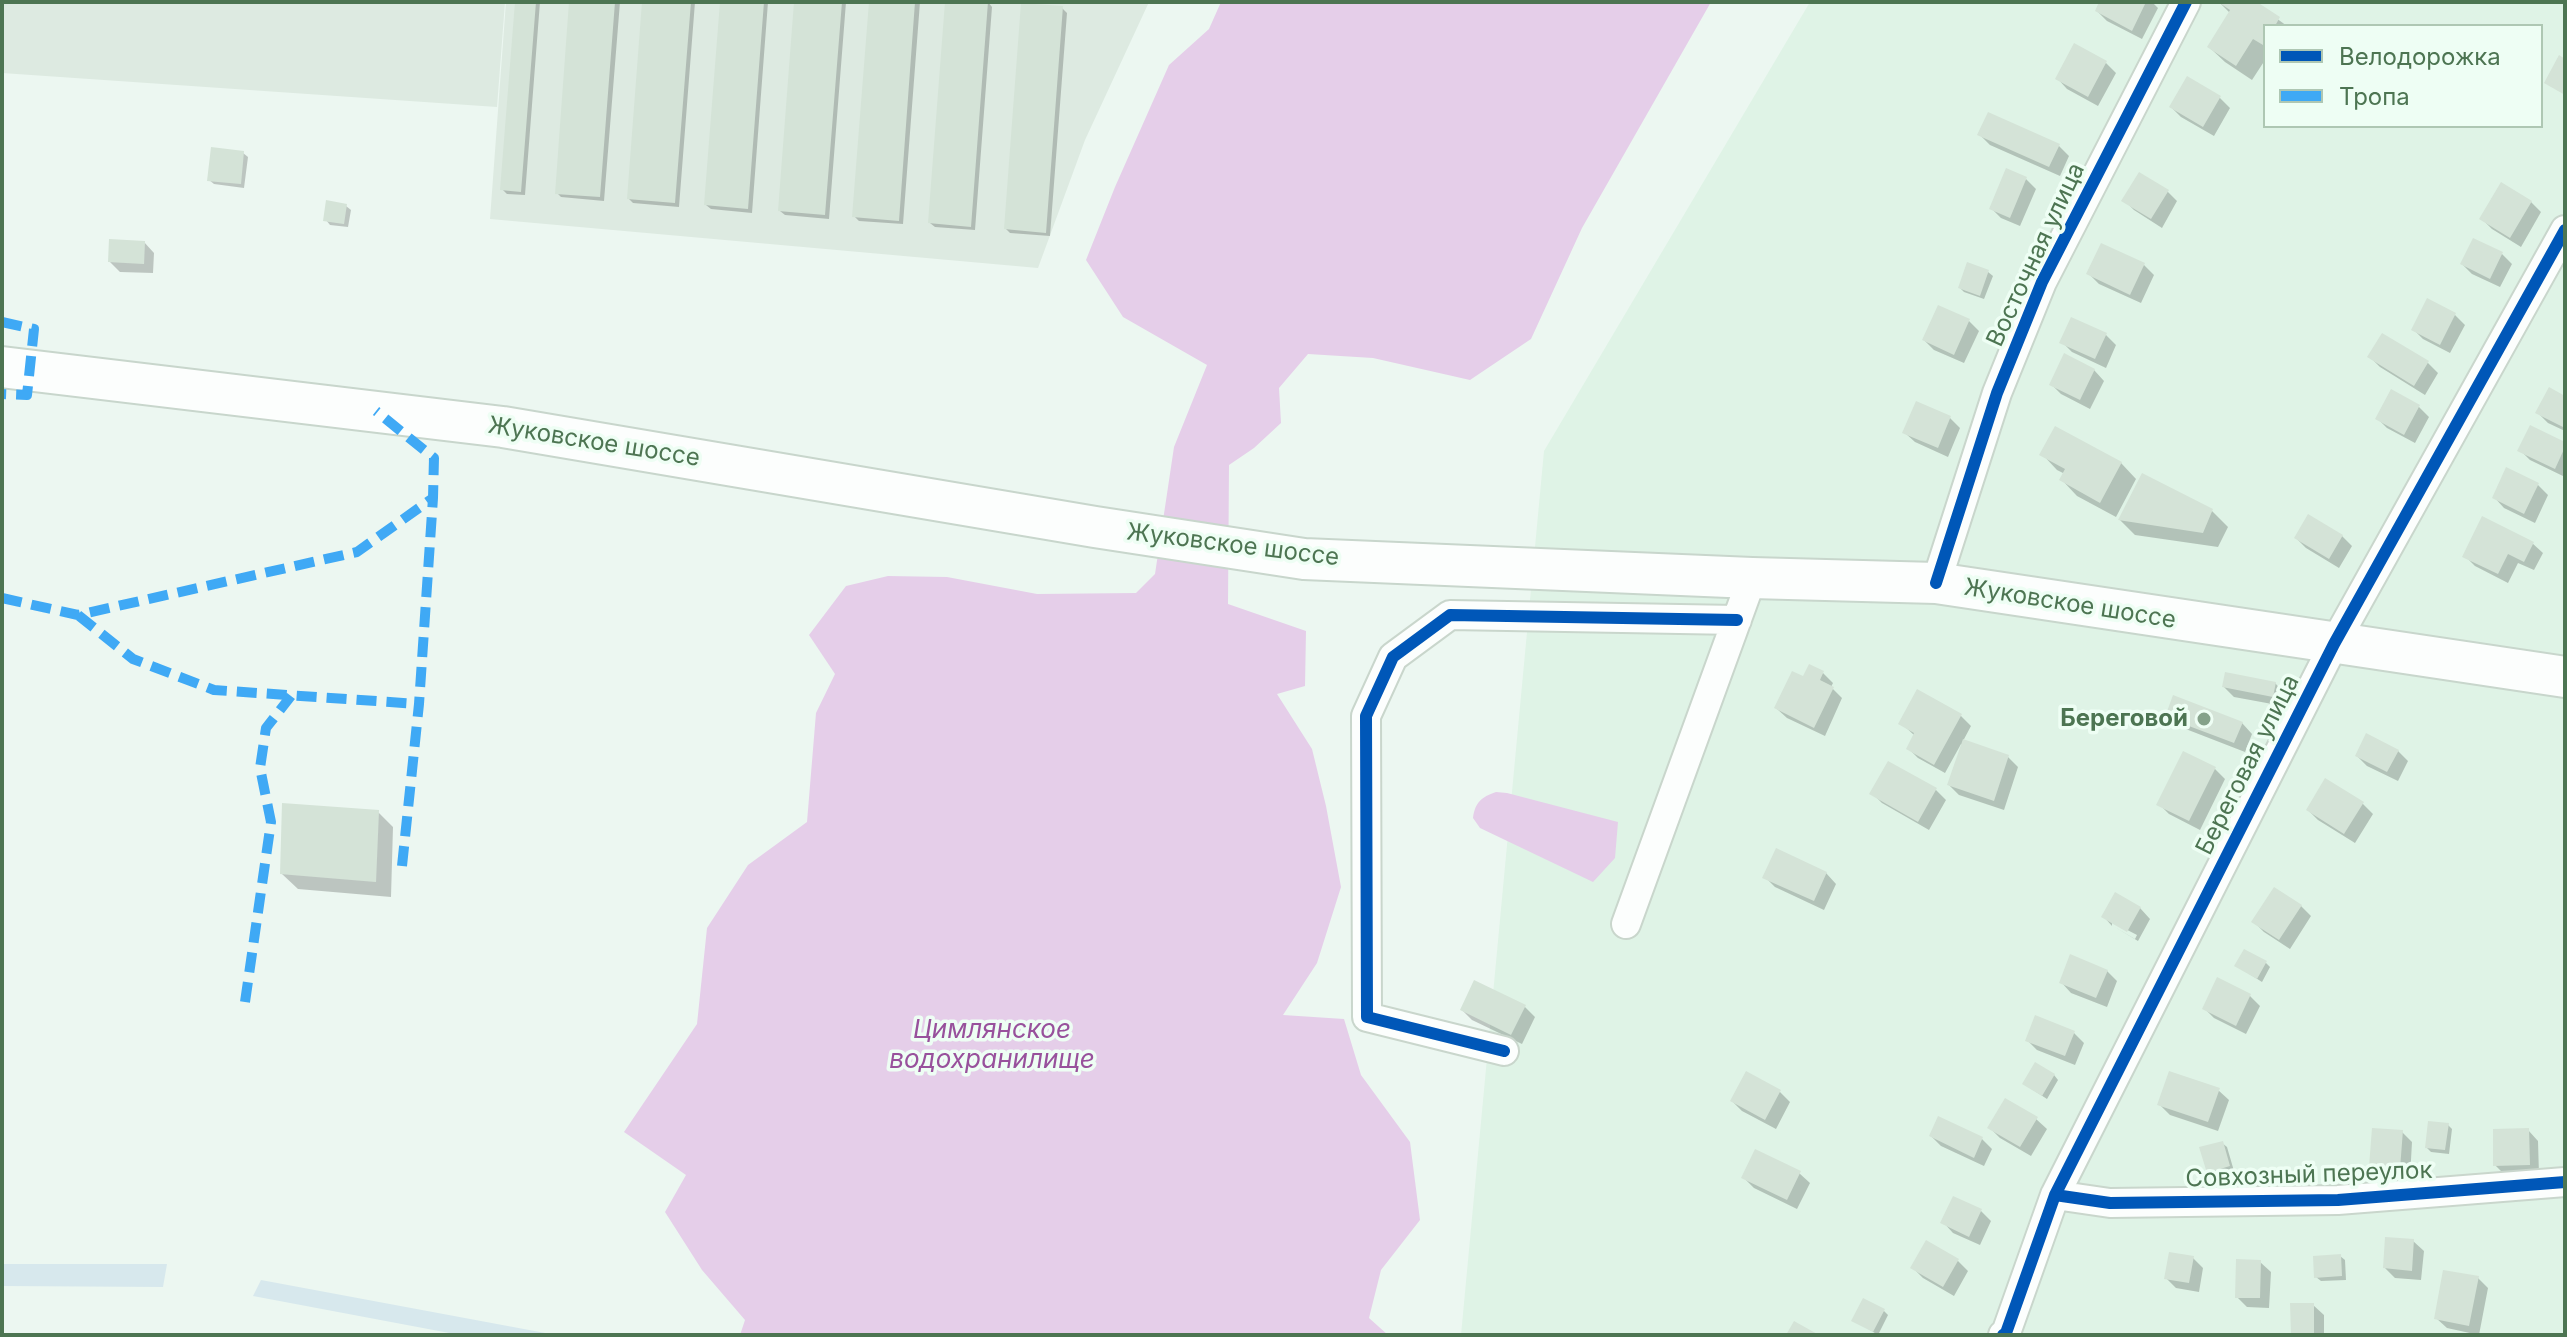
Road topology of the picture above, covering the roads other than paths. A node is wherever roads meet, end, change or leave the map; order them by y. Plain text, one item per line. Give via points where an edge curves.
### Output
1 (2186, 2) edge
2 (2565, 230) edge
3 (2, 367) edge
4 (1752, 578) junction
5 (1936, 583) junction
6 (1737, 620) junction
7 (2334, 644) junction
8 (2565, 677) edge
9 (1626, 924) dead end
10 (1504, 1051) dead end
11 (2565, 1182) edge
12 (2055, 1195) junction
13 (2005, 1334) edge

1 - 5 street, Восточная улица via 2042,282 1997,393
2 - 7 street, Береговая улица
3 - 4 main road, Жуковское шоссе via 503,427 1304,559
4 - 5 main road, Жуковское шоссе
4 - 6 street
5 - 7 main road, Жуковское шоссе
6 - 9 street
6 - 10 street via 1450,615 1393,657 1366,716 1367,1017
7 - 8 main road, Жуковское шоссе
7 - 12 street, Береговая улица
11 - 12 street, Совхозный переулок via 2338,1200 2110,1203
12 - 13 street, Береговая улица

